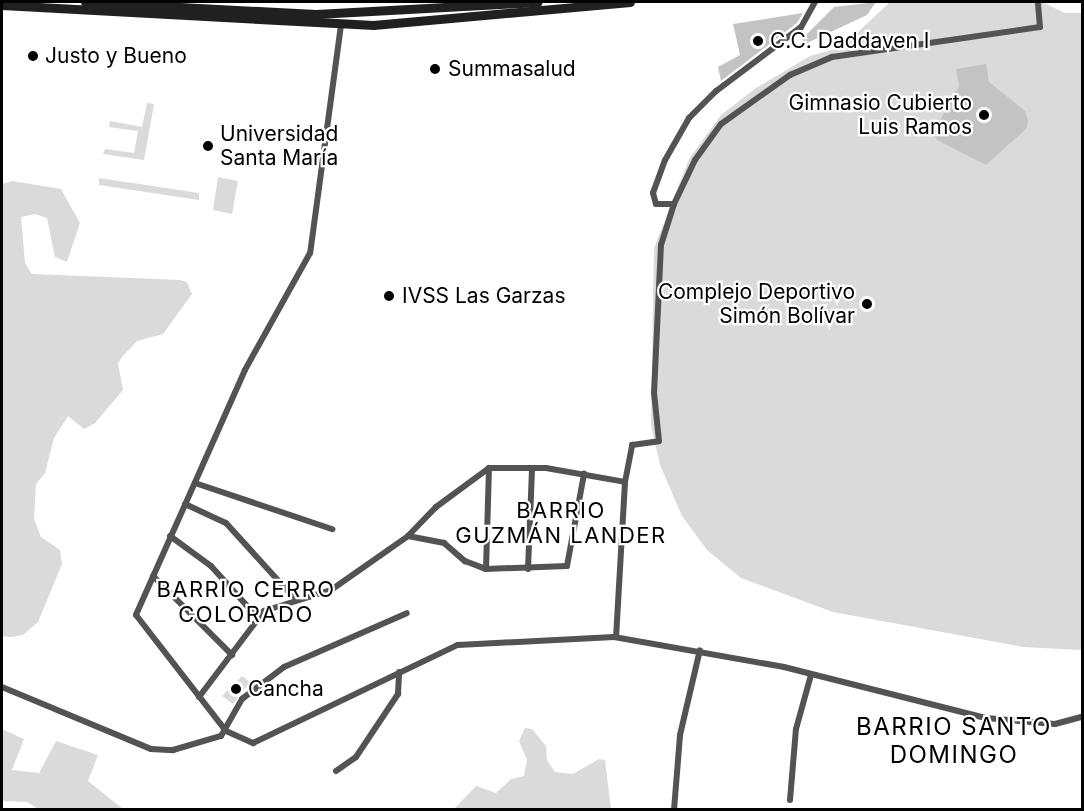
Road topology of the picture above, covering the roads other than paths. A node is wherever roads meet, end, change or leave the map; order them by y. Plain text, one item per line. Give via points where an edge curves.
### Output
1 (85, 2) edge
2 (538, 2) edge
3 (630, 2) edge
4 (815, 2) edge
5 (1038, 2) edge
6 (2, 5) edge
7 (341, 25) junction
8 (674, 204) junction
9 (489, 468) junction
10 (532, 468) junction
11 (584, 474) junction
12 (625, 482) junction
13 (195, 483) junction
14 (185, 504) junction
15 (332, 529) dead end
16 (170, 536) junction
17 (408, 536) junction
18 (486, 569) junction
19 (528, 569) junction
20 (153, 576) junction
21 (295, 598) junction
22 (407, 613) dead end
23 (258, 618) junction
24 (616, 637) junction
25 (700, 650) junction
26 (232, 655) junction
27 (399, 672) junction
28 (811, 675) junction
29 (2, 687) edge
30 (199, 697) junction
31 (1083, 717) edge
32 (226, 731) junction
33 (336, 771) dead end
34 (790, 800) dead end
35 (674, 810) edge

1 - 2 main road via 316,14
3 - 7 main road via 454,21
4 - 8 street via 801,27 716,91 679,131 653,199 661,206
5 - 8 street via 1040,27 840,56 790,75 722,124 695,160
6 - 7 main road
7 - 13 street via 310,253 245,369
8 - 12 street via 661,245 654,393 659,441 632,445
9 - 10 street
9 - 17 street via 436,507
9 - 18 street
10 - 11 street
10 - 19 street
11 - 12 street
11 - 19 street via 567,566
12 - 24 street
13 - 14 street
13 - 15 street
14 - 16 street
14 - 21 street via 226,523
16 - 20 street
16 - 23 street via 211,566
17 - 18 street via 444,543 465,561
17 - 21 street via 331,590
18 - 19 street
20 - 26 street
20 - 30 street via 137,609 138,621
21 - 23 street via 273,605
22 - 32 street via 261,682 242,699
23 - 26 street
24 - 25 street
24 - 27 street via 474,642 441,651
25 - 28 street
25 - 35 street via 680,735
26 - 30 street
27 - 32 street via 253,743
27 - 33 street via 398,694 356,758
28 - 31 street via 986,718 1055,724
28 - 34 street via 796,729
29 - 32 street via 151,748 173,750 214,739
30 - 32 street

